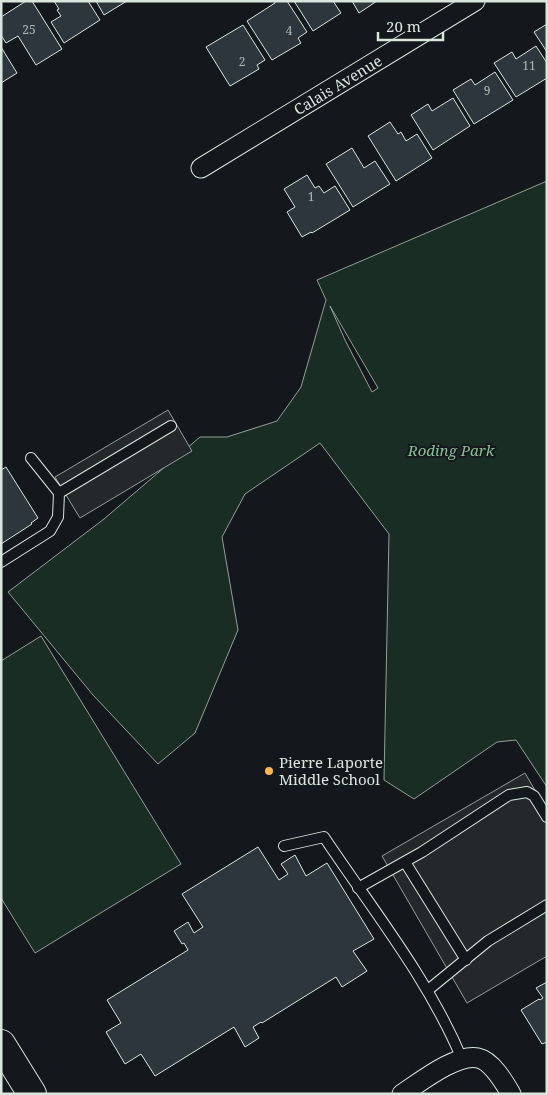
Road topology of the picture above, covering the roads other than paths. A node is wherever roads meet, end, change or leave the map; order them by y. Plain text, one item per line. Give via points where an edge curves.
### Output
1 (475, 1) edge
2 (201, 168) dead end
3 (172, 426) dead end
4 (31, 458) dead end
5 (60, 493) junction
6 (1, 562) edge
7 (547, 817) edge
8 (284, 846) dead end
9 (405, 862) junction
10 (358, 888) junction
11 (547, 905) edge
12 (466, 960) junction
13 (428, 990) junction
14 (1, 1044) edge
15 (462, 1059) junction
16 (32, 1094) edge
17 (402, 1094) edge
18 (511, 1094) edge

1 - 2 street, Calais Avenue
3 - 5 lane
4 - 5 lane
5 - 6 lane via 58,517 50,531
7 - 9 lane via 534,796 527,792 509,795
8 - 10 lane via 324,837
9 - 10 lane
9 - 12 lane
10 - 13 lane
11 - 12 lane via 488,942
12 - 13 lane
13 - 15 lane
14 - 16 main road
15 - 17 street
15 - 18 street via 478,1058 492,1066

